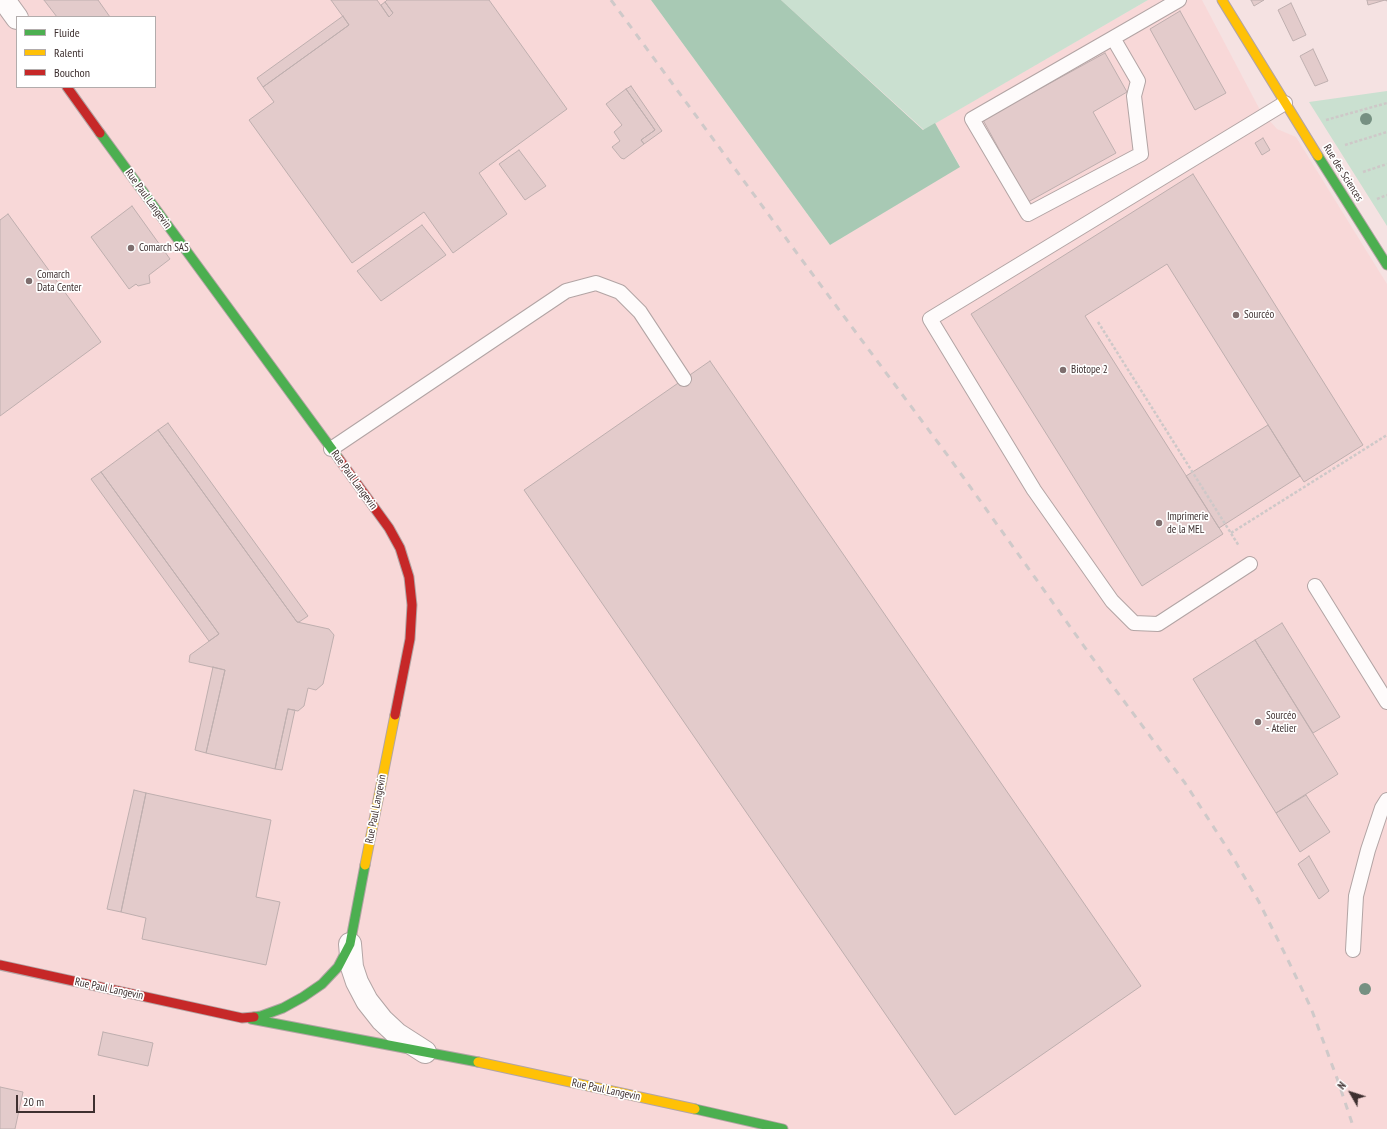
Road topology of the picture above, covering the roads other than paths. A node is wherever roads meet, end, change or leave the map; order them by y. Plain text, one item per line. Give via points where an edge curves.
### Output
1 (4, 0) edge
2 (1179, 0) edge
3 (1222, 0) edge
4 (16, 17) edge
5 (1113, 38) junction
6 (68, 88) edge
7 (1282, 99) junction
8 (1387, 264) edge
9 (684, 379) dead end
10 (331, 449) junction
11 (1250, 564) road end
12 (1315, 586) dead end
13 (1387, 702) edge
14 (1387, 800) edge
15 (350, 944) junction
16 (1353, 950) dead end
17 (0, 965) edge
18 (242, 1018) junction
19 (428, 1054) junction
20 (783, 1129) edge

1 - 4 street
2 - 5 lane
3 - 7 street, Rue des Sciences
5 - 5 lane via 972,119 1028,214 1141,154 1134,96 1138,80
6 - 10 street, Rue Paul Langevin
7 - 8 street, Rue des Sciences
7 - 11 lane via 930,319 1034,490 1112,601 1134,623 1158,624
9 - 10 lane via 640,312 620,292 596,283 566,291
10 - 15 street, Rue Paul Langevin via 389,528 400,548 409,577 412,605 410,639
12 - 13 lane
14 - 16 lane via 1368,850 1356,896
15 - 18 street, Rue Paul Langevin via 338,967 322,984 303,998 262,1016
15 - 19 street, Rue Paul Langevin via 352,968 367,1001 397,1034
17 - 18 street, Rue Paul Langevin
18 - 19 street, Rue Paul Langevin
19 - 20 street, Rue Paul Langevin

